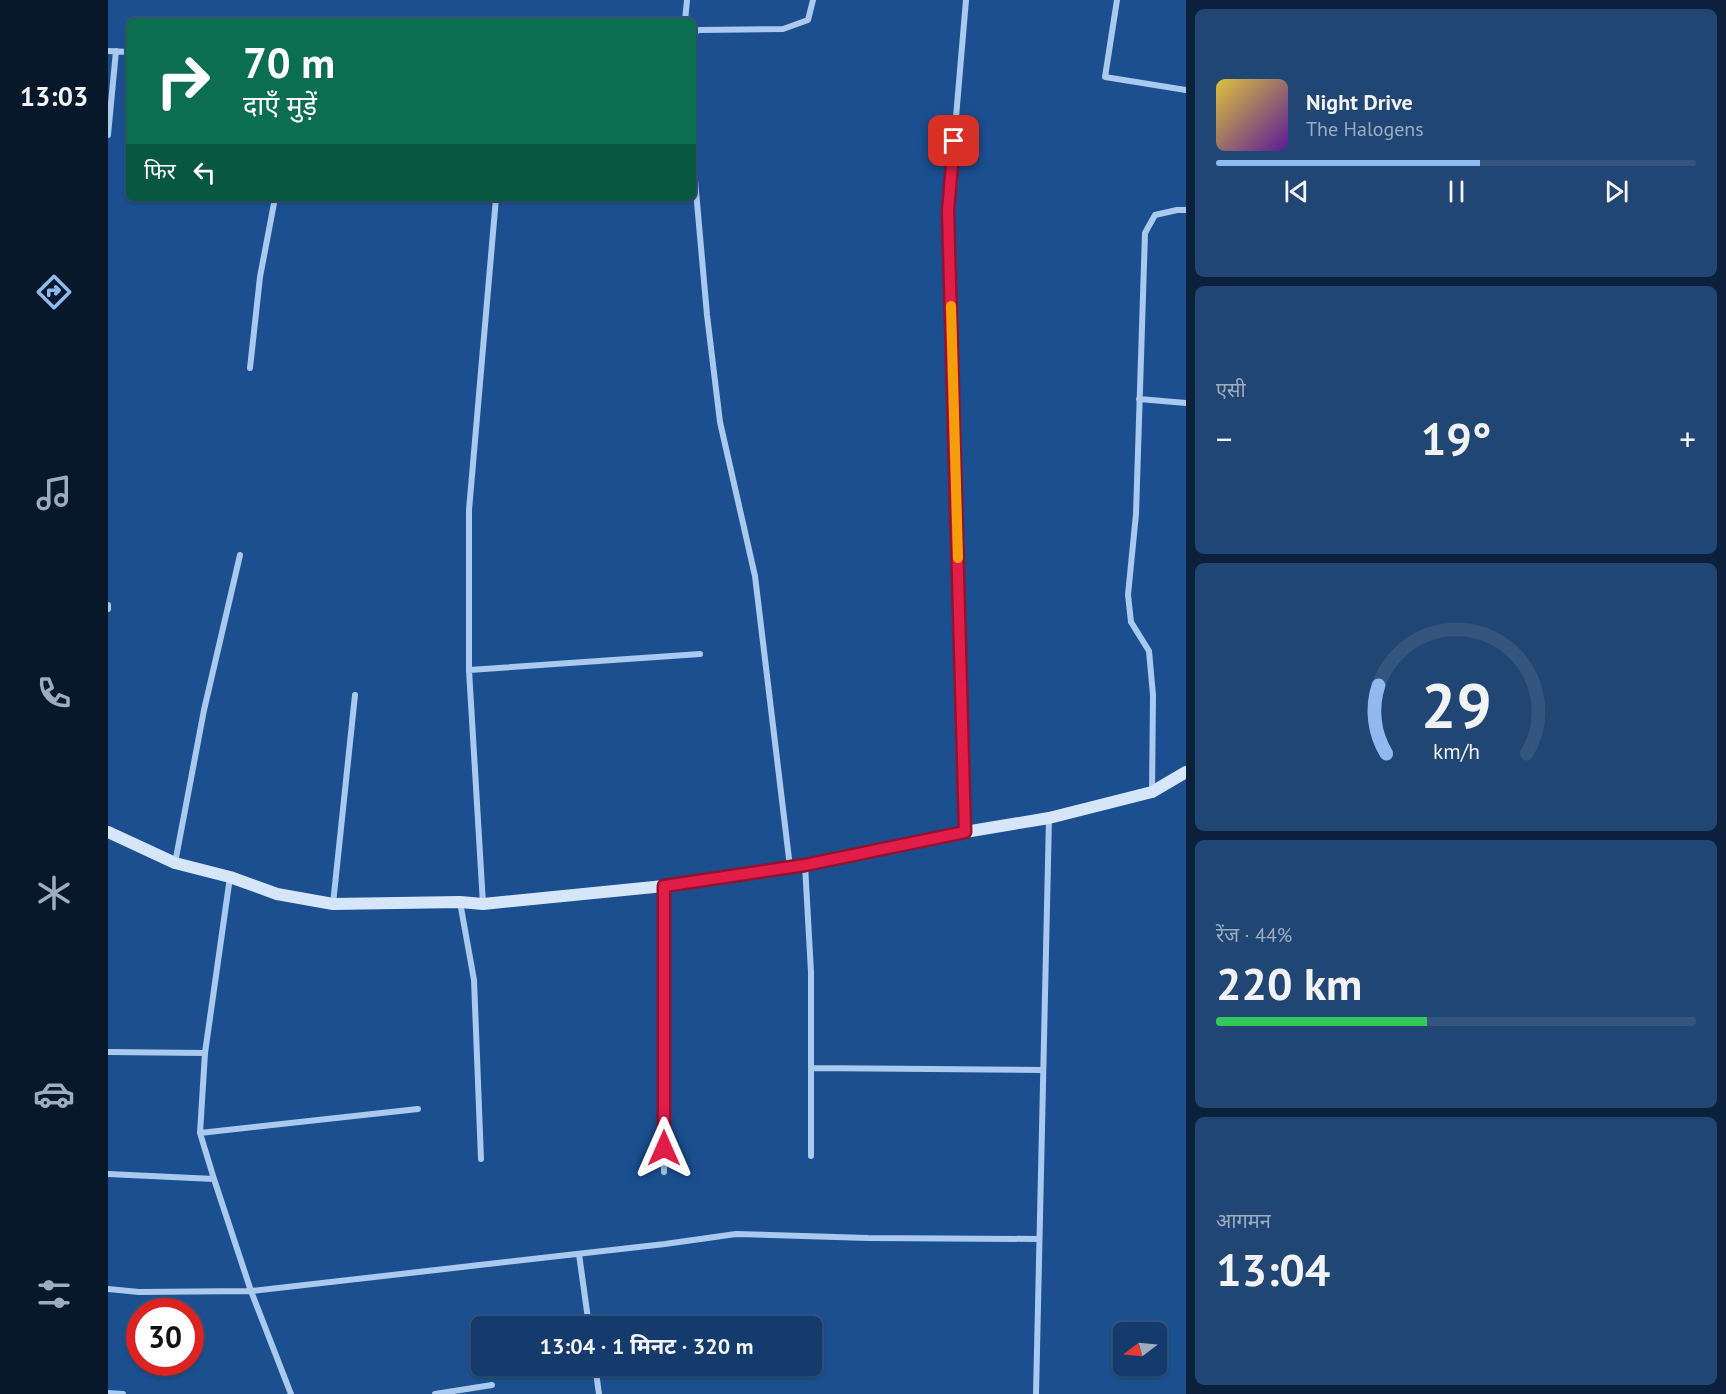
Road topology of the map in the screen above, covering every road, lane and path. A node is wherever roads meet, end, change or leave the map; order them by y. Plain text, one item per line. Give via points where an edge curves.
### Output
1 (687, 0) edge
2 (813, 0) edge
3 (966, 0) edge
4 (1117, 0) edge
5 (685, 18) edge
6 (696, 32) edge
7 (108, 51) edge
8 (116, 51) junction
9 (126, 52) edge
10 (1186, 90) edge
11 (108, 135) edge
12 (696, 191) edge
13 (274, 201) edge
14 (496, 201) edge
15 (1186, 210) edge
16 (250, 368) dead end
17 (1139, 399) junction
18 (1186, 403) edge
19 (240, 555) dead end
20 (108, 605) edge
21 (108, 609) edge
22 (700, 654) dead end
23 (469, 669) junction
24 (355, 695) dead end
25 (1186, 772) edge
26 (1152, 792) junction
27 (1049, 818) junction
28 (108, 832) edge
29 (965, 832) junction
30 (175, 863) junction
31 (805, 865) junction
32 (790, 867) junction
33 (230, 877) junction
34 (664, 886) junction
35 (460, 902) junction
36 (333, 904) junction
37 (483, 904) junction
38 (108, 1052) edge
39 (205, 1053) junction
40 (811, 1068) junction
41 (1043, 1070) junction
42 (418, 1109) dead end
43 (200, 1133) junction
44 (811, 1156) dead end
45 (480, 1159) dead end
46 (664, 1172) dead end
47 (108, 1174) edge
48 (214, 1179) junction
49 (1039, 1239) junction
50 (579, 1254) junction
51 (108, 1289) edge
52 (251, 1291) junction
53 (588, 1316) edge
54 (597, 1376) edge
55 (492, 1385) dead end
56 (108, 1393) edge
57 (123, 1394) edge
58 (291, 1394) edge
59 (435, 1394) edge
60 (599, 1394) edge
61 (1036, 1394) edge

1 - 5 street
2 - 6 street via 807,20 783,29
3 - 29 street via 948,211
4 - 10 street via 1105,77
7 - 8 street
8 - 9 street
8 - 11 street
12 - 32 street via 720,422 755,576
13 - 16 street via 260,277
14 - 23 street via 469,510
15 - 17 street via 1155,215 1145,233
17 - 18 street
17 - 26 street via 1136,514 1128,595 1131,622 1149,651 1153,695
19 - 30 street via 204,710
20 - 21 street
22 - 23 street
23 - 37 street
24 - 36 street
25 - 26 street
26 - 27 street
27 - 29 street
27 - 41 street
28 - 30 street
29 - 31 street
30 - 33 street
31 - 32 street
31 - 40 street via 812,972
32 - 34 street
33 - 36 street via 277,894
33 - 39 street
34 - 37 street
34 - 46 street
35 - 36 street
35 - 37 street
35 - 45 street via 474,980
38 - 39 street
39 - 43 street
40 - 41 street
40 - 44 street
41 - 49 street
42 - 43 street
43 - 48 street
47 - 48 street
48 - 52 street
49 - 50 street via 736,1234
49 - 61 street
50 - 52 street
50 - 53 street
51 - 52 street
52 - 58 street
54 - 60 street
55 - 59 street
56 - 57 street

